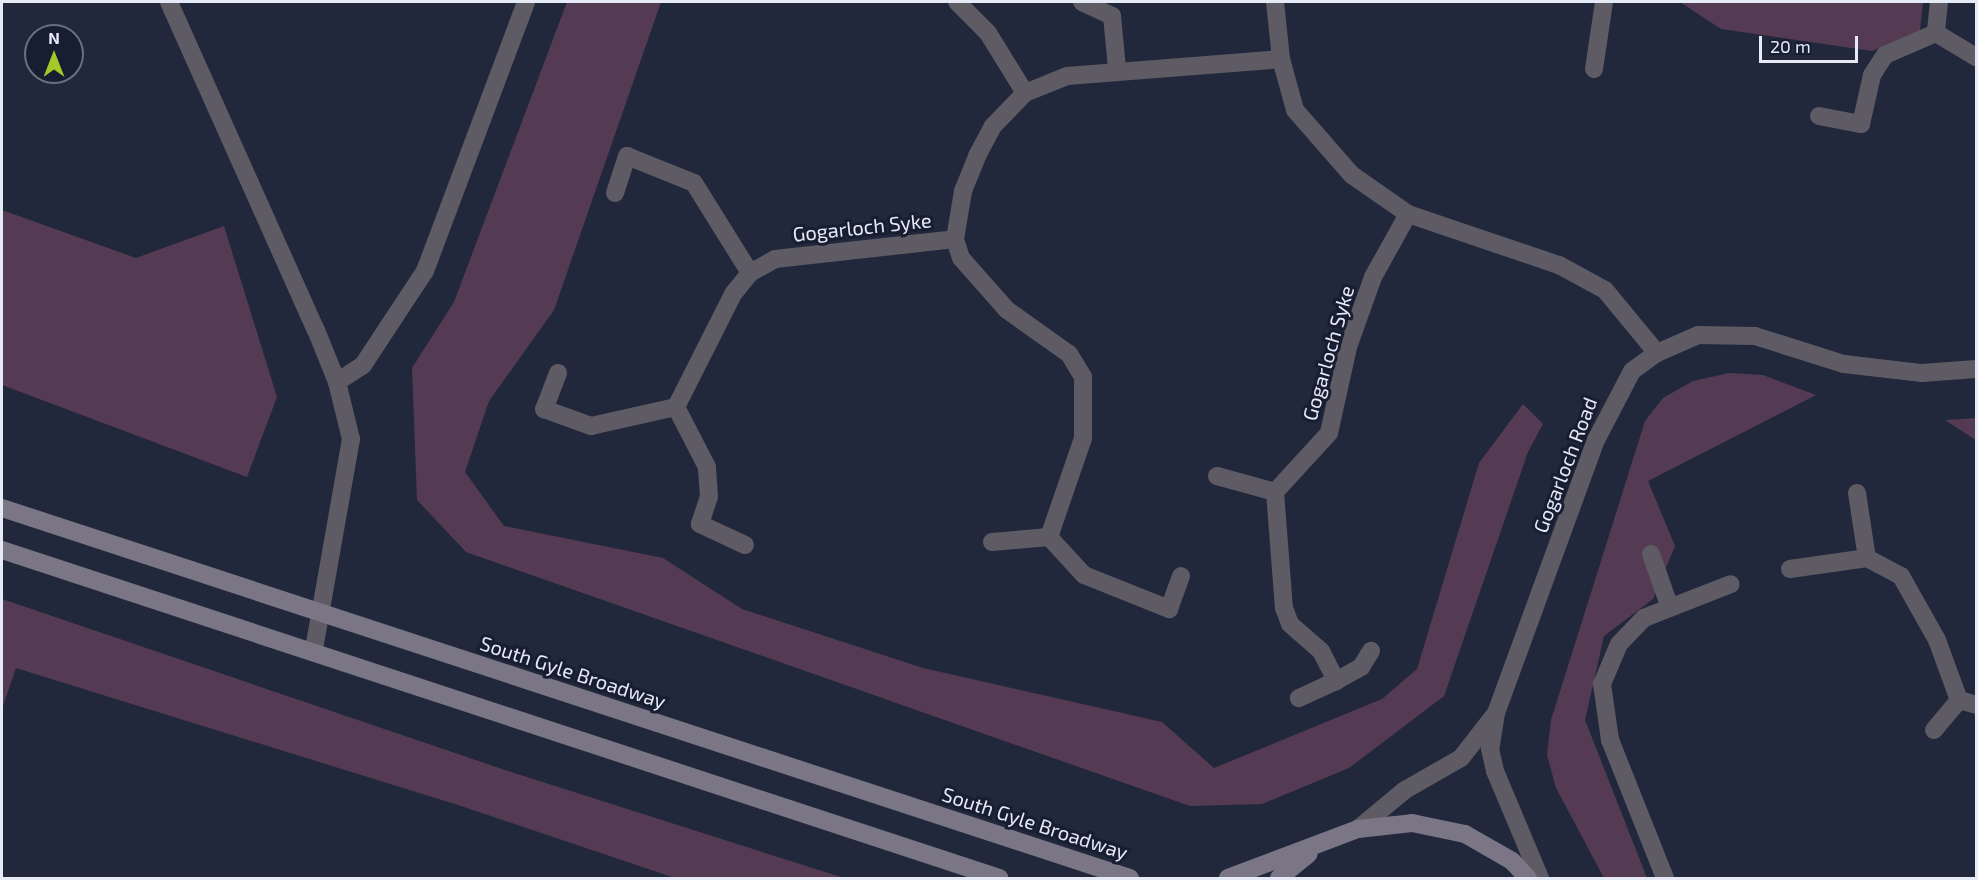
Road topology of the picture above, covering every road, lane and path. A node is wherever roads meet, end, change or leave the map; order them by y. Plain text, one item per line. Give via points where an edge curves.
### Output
1 (169, 2) edge
2 (526, 2) edge
3 (957, 2) edge
4 (1082, 2) edge
5 (1275, 2) edge
6 (1604, 2) edge
7 (1939, 2) edge
8 (1936, 33) junction
9 (1977, 57) edge
10 (1281, 59) junction
11 (1117, 68) junction
12 (1594, 69) dead end
13 (1025, 93) junction
14 (1819, 116) dead end
15 (615, 193) dead end
16 (1408, 214) junction
17 (955, 239) junction
18 (750, 273) junction
19 (1657, 353) junction
20 (1977, 369) edge
21 (558, 373) dead end
22 (337, 382) junction
23 (676, 407) junction
24 (1217, 476) dead end
25 (1275, 492) junction
26 (1857, 494) dead end
27 (2, 508) edge
28 (1049, 537) junction
29 (992, 542) dead end
30 (745, 545) dead end
31 (2, 550) edge
32 (1651, 554) dead end
33 (1867, 558) junction
34 (1790, 569) dead end
35 (1181, 576) dead end
36 (1731, 584) dead end
37 (1669, 605) junction
38 (318, 614) junction
39 (314, 649) junction
40 (1371, 651) dead end
41 (1336, 681) junction
42 (1299, 698) dead end
43 (1959, 700) junction
44 (1977, 705) edge
45 (1496, 713) junction
46 (1934, 730) dead end
47 (1358, 829) junction
48 (1319, 845) junction
49 (999, 879) edge
50 (1130, 879) edge
51 (1228, 879) edge
52 (1279, 879) edge
53 (1528, 879) edge
54 (1539, 879) edge
55 (1665, 879) edge

1 - 22 street
2 - 22 street via 425,271 363,365
3 - 13 street via 988,33
4 - 11 street via 1112,16
5 - 10 street
6 - 12 street
7 - 8 street
8 - 9 street
8 - 14 street via 1885,55 1872,75 1861,124
10 - 11 street, Gogarloch Syke
10 - 16 street via 1295,110 1322,147
11 - 13 street, Gogarloch Syke via 1067,76
13 - 17 street, Gogarloch Syke via 993,126 977,156 963,191
15 - 18 street via 627,156 694,183
16 - 19 street via 1559,265 1605,290
16 - 25 street, Gogarloch Syke via 1374,277 1348,347 1329,433
17 - 18 street, Gogarloch Syke via 875,252 802,253
17 - 28 street, Gogarloch Syke via 961,258 982,286 1069,354 1083,377 1083,438
18 - 23 street via 714,324
19 - 20 street, Gogarloch Road via 1698,335 1755,336 1844,364 1922,373
19 - 45 street, Gogarloch Road via 1632,371 1604,420
21 - 23 street via 544,409 591,426
22 - 38 street via 351,439
23 - 30 street via 707,466 709,497 700,524
24 - 25 street
25 - 41 street via 1284,608 1290,624 1321,651
26 - 33 street
27 - 38 street, South Gyle Broadway
28 - 29 street
28 - 35 street via 1084,575 1169,609
31 - 39 street
32 - 37 street
33 - 34 street
33 - 43 street via 1900,576 1937,640
36 - 37 street
37 - 55 street via 1644,618 1618,644 1602,684 1610,740
38 - 39 street
38 - 50 street, South Gyle Broadway
39 - 49 street
40 - 41 street via 1360,667
41 - 42 street
43 - 44 street
43 - 46 street
45 - 47 street, Gogarloch Road via 1461,758 1405,790
45 - 54 street, Gogarloch Road via 1490,748 1495,771
47 - 48 street
47 - 53 street via 1412,823 1466,834 1512,861
48 - 51 street
48 - 52 street

